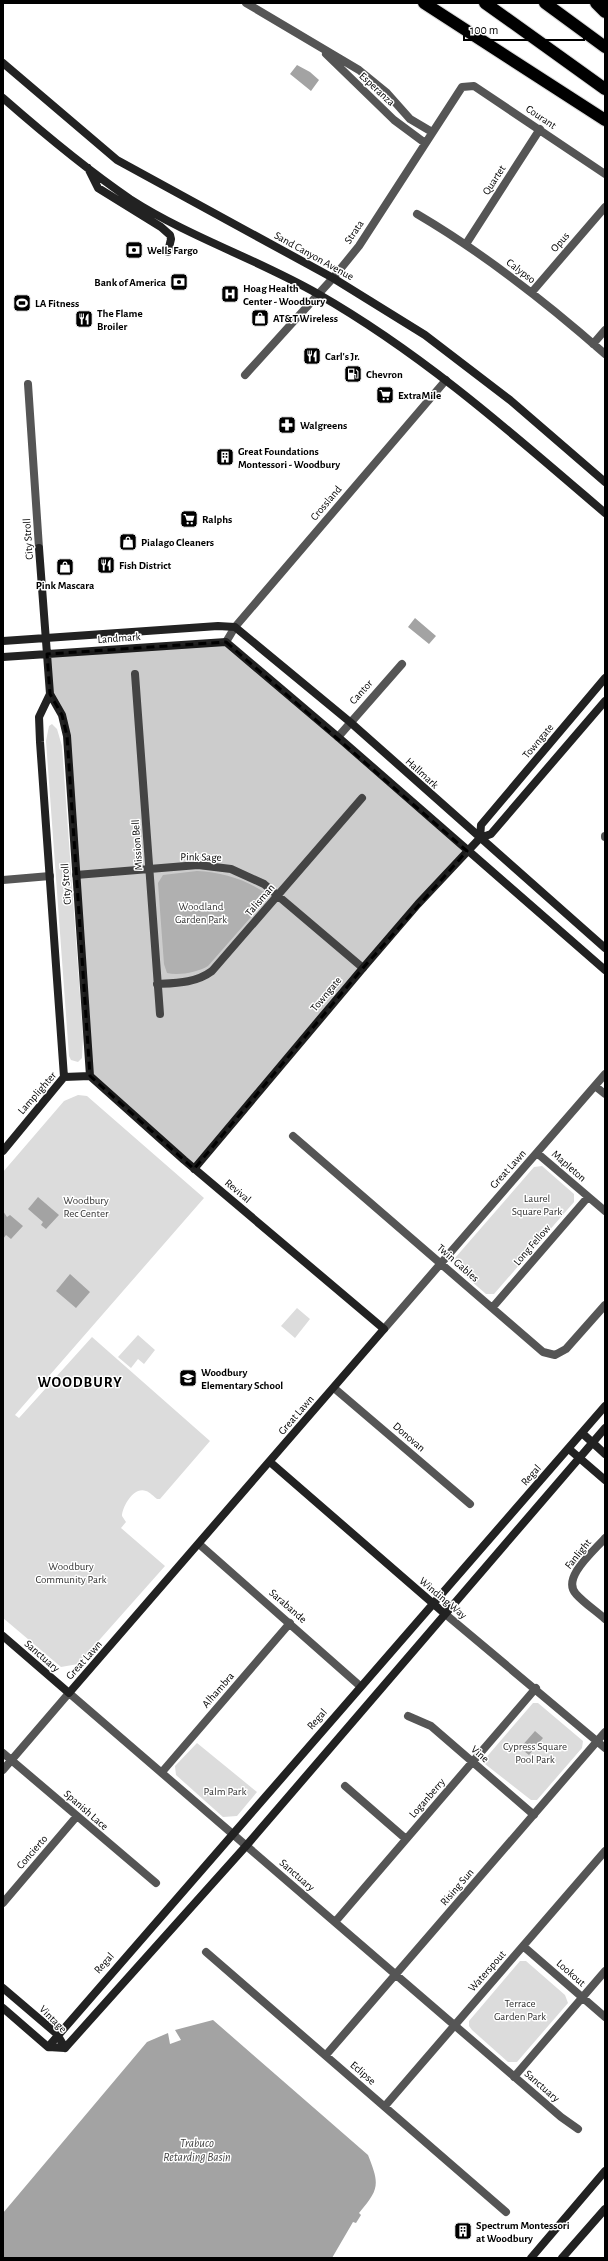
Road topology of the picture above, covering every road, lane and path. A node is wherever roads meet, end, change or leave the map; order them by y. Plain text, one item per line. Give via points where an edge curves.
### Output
1 (246, 3) edge
2 (424, 3) edge
3 (485, 3) edge
4 (545, 3) edge
5 (596, 3) edge
6 (605, 12) edge
7 (319, 46) junction
8 (605, 47) edge
9 (3, 63) edge
10 (462, 87) joint
11 (605, 89) edge
12 (3, 98) edge
13 (605, 120) edge
14 (540, 129) junction
15 (432, 132) junction
16 (425, 143) junction
17 (86, 166) junction
18 (605, 174) edge
19 (605, 207) edge
20 (417, 214) dead end
21 (466, 244) junction
22 (168, 252) dead end
23 (333, 278) junction
24 (532, 292) junction
25 (318, 294) junction
26 (605, 330) edge
27 (593, 344) junction
28 (605, 354) edge
29 (245, 375) dead end
30 (446, 380) junction
31 (28, 384) dead end
32 (605, 482) edge
33 (605, 513) edge
34 (235, 627) junction
35 (46, 638) junction
36 (3, 641) edge
37 (226, 642) junction
38 (47, 654) junction
39 (3, 657) edge
40 (402, 664) dead end
41 (135, 674) dead end
42 (605, 678) edge
43 (50, 694) junction
44 (605, 701) edge
45 (350, 722) junction
46 (338, 736) junction
47 (362, 798) dead end
48 (480, 838) junction
49 (467, 851) junction
50 (150, 869) junction
51 (76, 874) junction
52 (50, 876) junction
53 (3, 880) edge
54 (279, 896) junction
55 (605, 948) edge
56 (363, 968) junction
57 (605, 970) edge
58 (157, 984) junction
59 (160, 1014) dead end
60 (605, 1074) edge
61 (90, 1076) junction
62 (64, 1077) junction
63 (595, 1086) junction
64 (605, 1094) edge
65 (294, 1136) dead end
66 (3, 1151) edge
67 (537, 1153) junction
68 (194, 1169) junction
69 (588, 1197) junction
70 (605, 1211) edge
71 (441, 1263) junction
72 (605, 1305) edge
73 (492, 1308) junction
74 (384, 1330) junction
75 (334, 1388) junction
76 (605, 1406) edge
77 (605, 1428) edge
78 (582, 1433) junction
79 (592, 1442) junction
80 (569, 1448) junction
81 (605, 1454) edge
82 (580, 1458) junction
83 (270, 1462) junction
84 (605, 1480) edge
85 (470, 1504) dead end
86 (605, 1538) edge
87 (199, 1544) junction
88 (433, 1604) junction
89 (444, 1613) junction
90 (605, 1619) edge
91 (290, 1623) junction
92 (3, 1636) edge
93 (360, 1686) junction
94 (536, 1688) junction
95 (70, 1693) junction
96 (408, 1716) dead end
97 (605, 1732) edge
98 (597, 1741) junction
99 (605, 1748) edge
100 (3, 1753) edge
101 (12, 1760) junction
102 (472, 1762) junction
103 (3, 1770) edge
104 (162, 1772) junction
105 (345, 1786) dead end
106 (534, 1815) junction
107 (77, 1816) junction
108 (232, 1833) junction
109 (406, 1839) junction
110 (246, 1846) junction
111 (605, 1851) edge
112 (156, 1883) dead end
113 (3, 1903) edge
114 (334, 1922) junction
115 (523, 1946) junction
116 (206, 1952) dead end
117 (605, 1971) edge
118 (396, 1975) junction
119 (3, 1988) edge
120 (582, 1997) junction
121 (3, 2008) edge
122 (605, 2017) edge
123 (455, 2026) junction
124 (57, 2034) junction
125 (48, 2046) junction
126 (65, 2048) junction
127 (326, 2055) junction
128 (514, 2077) junction
129 (385, 2106) junction
130 (578, 2129) dead end
131 (605, 2171) edge
132 (605, 2208) edge
133 (506, 2212) dead end
134 (531, 2258) edge
135 (562, 2258) edge

1 - 7 street, Esperanza
2 - 13 highway
3 - 11 highway
4 - 8 highway
5 - 6 highway
7 - 15 street, Esperanza via 359,70 386,92 410,119
7 - 16 street, Esperanza via 346,76 394,120
9 - 23 street, Sand Canyon Avenue via 117,160
10 - 14 street, Courant via 474,86
10 - 15 street, Strata
12 - 17 street
14 - 18 street, Courant
14 - 21 street, Quartet
15 - 16 street, Strata
16 - 23 street, Strata via 358,246
17 - 22 street via 98,188 170,235
17 - 25 street via 131,199 193,233
19 - 24 street, Opus
20 - 21 street, Calypso
21 - 24 street, Calypso
23 - 25 street, Strata
23 - 32 street, Sand Canyon Avenue via 425,335 460,360
24 - 27 street, Calypso
25 - 29 street, Strata
25 - 30 street via 410,352
26 - 27 street
27 - 28 street, Calypso
30 - 33 street via 494,417
30 - 34 street, Crossland
31 - 35 street, City Stroll
34 - 35 street, Landmark
34 - 37 street, Crossland
34 - 45 street, Hallmark
35 - 36 street, Landmark
35 - 38 street, City Stroll
37 - 38 street, Landmark
37 - 46 street
38 - 39 street, Landmark
38 - 43 street, City Stroll
40 - 45 street, Cantor
41 - 50 street, Mission Bell
42 - 48 street, Towngate via 481,825
43 - 51 street, City Stroll via 62,715 67,736
43 - 52 street, City Stroll via 39,717
44 - 48 street, Towngate via 491,834
45 - 46 street, Cantor
45 - 48 street, Hallmark
46 - 49 street
47 - 54 street, Talisman
48 - 49 street, Towngate
48 - 55 street, Hallmark
49 - 56 street, Towngate
49 - 57 street
50 - 51 street, Pink Sage
50 - 54 street, Pink Sage via 219,866 253,878
50 - 58 street, Mission Bell
51 - 61 street, City Stroll
52 - 53 street
52 - 62 street, City Stroll
54 - 56 street, Pink Sage
54 - 58 street, Talisman via 203,978
56 - 68 street, Towngate
58 - 59 street, Mission Bell
60 - 63 street, Great Lawn
61 - 62 street, Lamplighter
61 - 68 street, Revival
62 - 66 street, Lamplighter
63 - 64 street
63 - 67 street, Great Lawn
65 - 71 street, Twin Gables
67 - 69 street, Mapleton
67 - 71 street, Great Lawn
68 - 74 street, Revival
69 - 70 street, Mapleton
69 - 73 street, Long Fellow
71 - 73 street, Twin Gables
71 - 74 street, Great Lawn
72 - 73 street, Twin Gables via 566,1349 555,1355 543,1352
74 - 75 street, Great Lawn
75 - 83 street, Great Lawn
75 - 85 street, Donovan
76 - 78 street, Regal
77 - 79 street
78 - 79 street
78 - 80 street, Regal
79 - 81 street
79 - 82 street
80 - 82 street
80 - 88 street, Regal
82 - 84 street
82 - 89 street
83 - 87 street, Great Lawn
83 - 88 street, Winding Way
86 - 90 street, Fanlight via 573,1576 571,1585 576,1594
87 - 91 street, Sarabande
87 - 95 street, Great Lawn
88 - 89 street, Winding Way
88 - 93 street, Regal
89 - 94 street, Winding Way
89 - 110 street
91 - 93 street, Sarabande
91 - 104 street, Alhambra
92 - 95 street, Sanctuary
93 - 108 street, Regal
94 - 98 street, Winding Way
94 - 102 street, Loganberry
95 - 101 street, Great Lawn
95 - 104 street, Sanctuary
96 - 102 street, Vine via 431,1726
97 - 98 street, Rising Sun
98 - 99 street, Winding Way
98 - 106 street, Rising Sun
100 - 101 street, Spanish Lace
101 - 103 street, Great Lawn
101 - 107 street, Spanish Lace
102 - 106 street, Vine
102 - 109 street, Loganberry
104 - 108 street, Sanctuary
105 - 109 street
106 - 118 street, Rising Sun
107 - 112 street, Spanish Lace
107 - 113 street, Concierto
108 - 110 street, Sanctuary
108 - 124 street, Regal
109 - 114 street, Loganberry
110 - 114 street, Sanctuary
110 - 126 street
111 - 115 street, Waterspout
114 - 118 street, Sanctuary
115 - 120 street, Lookout
115 - 123 street, Waterspout
116 - 127 street, Eclipse
117 - 120 street
118 - 123 street, Sanctuary
118 - 127 street, Rising Sun
119 - 124 street, Vintage
120 - 122 street, Lookout
120 - 128 street
121 - 125 street
123 - 128 street, Sanctuary
123 - 129 street, Waterspout
124 - 125 street, Regal
124 - 126 street, Vintage
125 - 126 street, Vintage
127 - 129 street, Eclipse
128 - 130 street, Sanctuary
129 - 133 street, Eclipse
131 - 134 street
132 - 135 street

